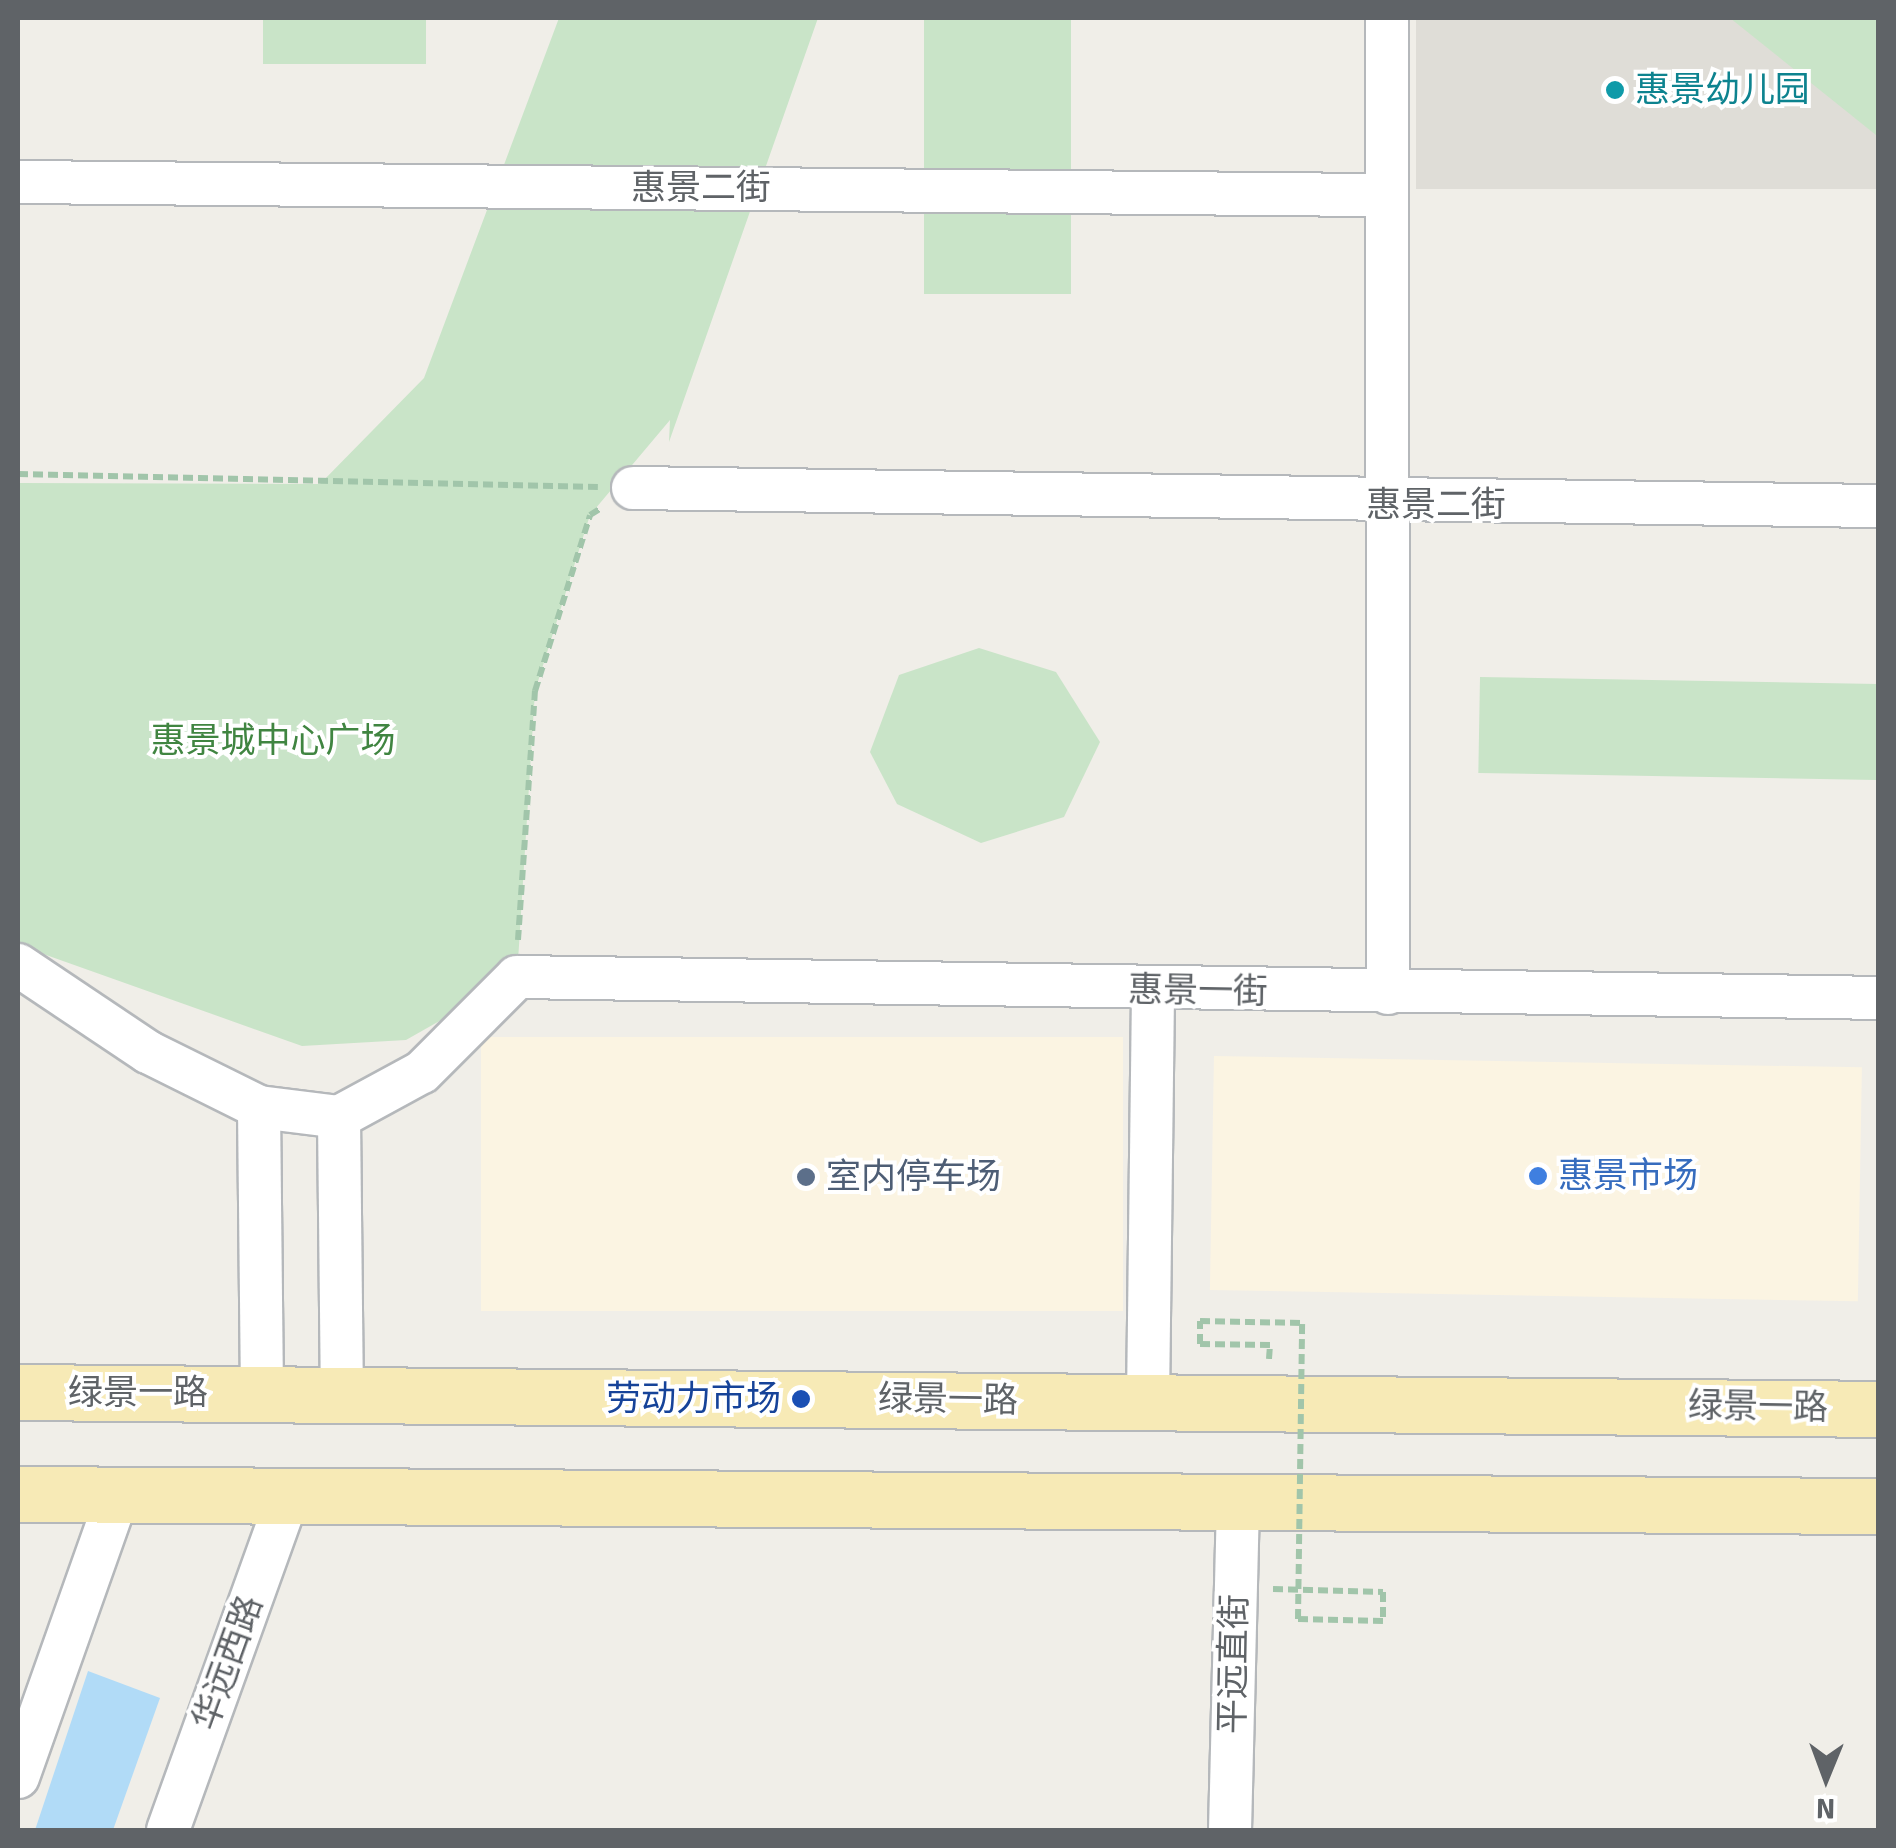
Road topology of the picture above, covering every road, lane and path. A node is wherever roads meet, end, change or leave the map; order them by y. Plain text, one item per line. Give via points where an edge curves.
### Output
1 (1387, 18) edge
2 (18, 182) edge
3 (1384, 195) junction
4 (18, 474) edge
5 (633, 488) junction
6 (1386, 505) junction
7 (1878, 506) edge
8 (24, 965) edge
9 (517, 976) junction
10 (1153, 991) junction
11 (1388, 993) junction
12 (1878, 998) edge
13 (258, 1107) junction
14 (339, 1117) junction
15 (1270, 1345) dead end
16 (18, 1392) edge
17 (262, 1394) junction
18 (342, 1395) junction
19 (1148, 1402) junction
20 (1878, 1408) edge
21 (18, 1494) edge
22 (118, 1494) junction
23 (288, 1496) junction
24 (1238, 1498) junction
25 (1878, 1506) edge
26 (1306, 1590) dead end
27 (18, 1777) edge
28 (168, 1830) edge
29 (1230, 1830) edge

1 - 3 street
2 - 3 street, 惠景二街
3 - 6 street
4 - 5 path
5 - 6 street, 惠景二街
5 - 9 path via 590,515 535,691
6 - 7 street, 惠景二街
6 - 11 street
8 - 13 street via 148,1052
9 - 10 street, 惠景一街
9 - 14 street via 422,1072
10 - 11 street, 惠景一街
10 - 19 street
11 - 12 street, 惠景一街
13 - 14 street
13 - 17 street
14 - 18 street
15 - 26 path, bridge via 1200,1344 1200,1321 1302,1323 1298,1619 1383,1621 1383,1592
16 - 17 main road, 绿景一路
17 - 18 main road, 绿景一路
18 - 19 main road, 绿景一路
19 - 20 main road, 绿景一路
21 - 22 main road
22 - 23 main road
22 - 27 street
23 - 24 main road
23 - 28 street, 华远西路
24 - 25 main road
24 - 29 street, 平远直街

